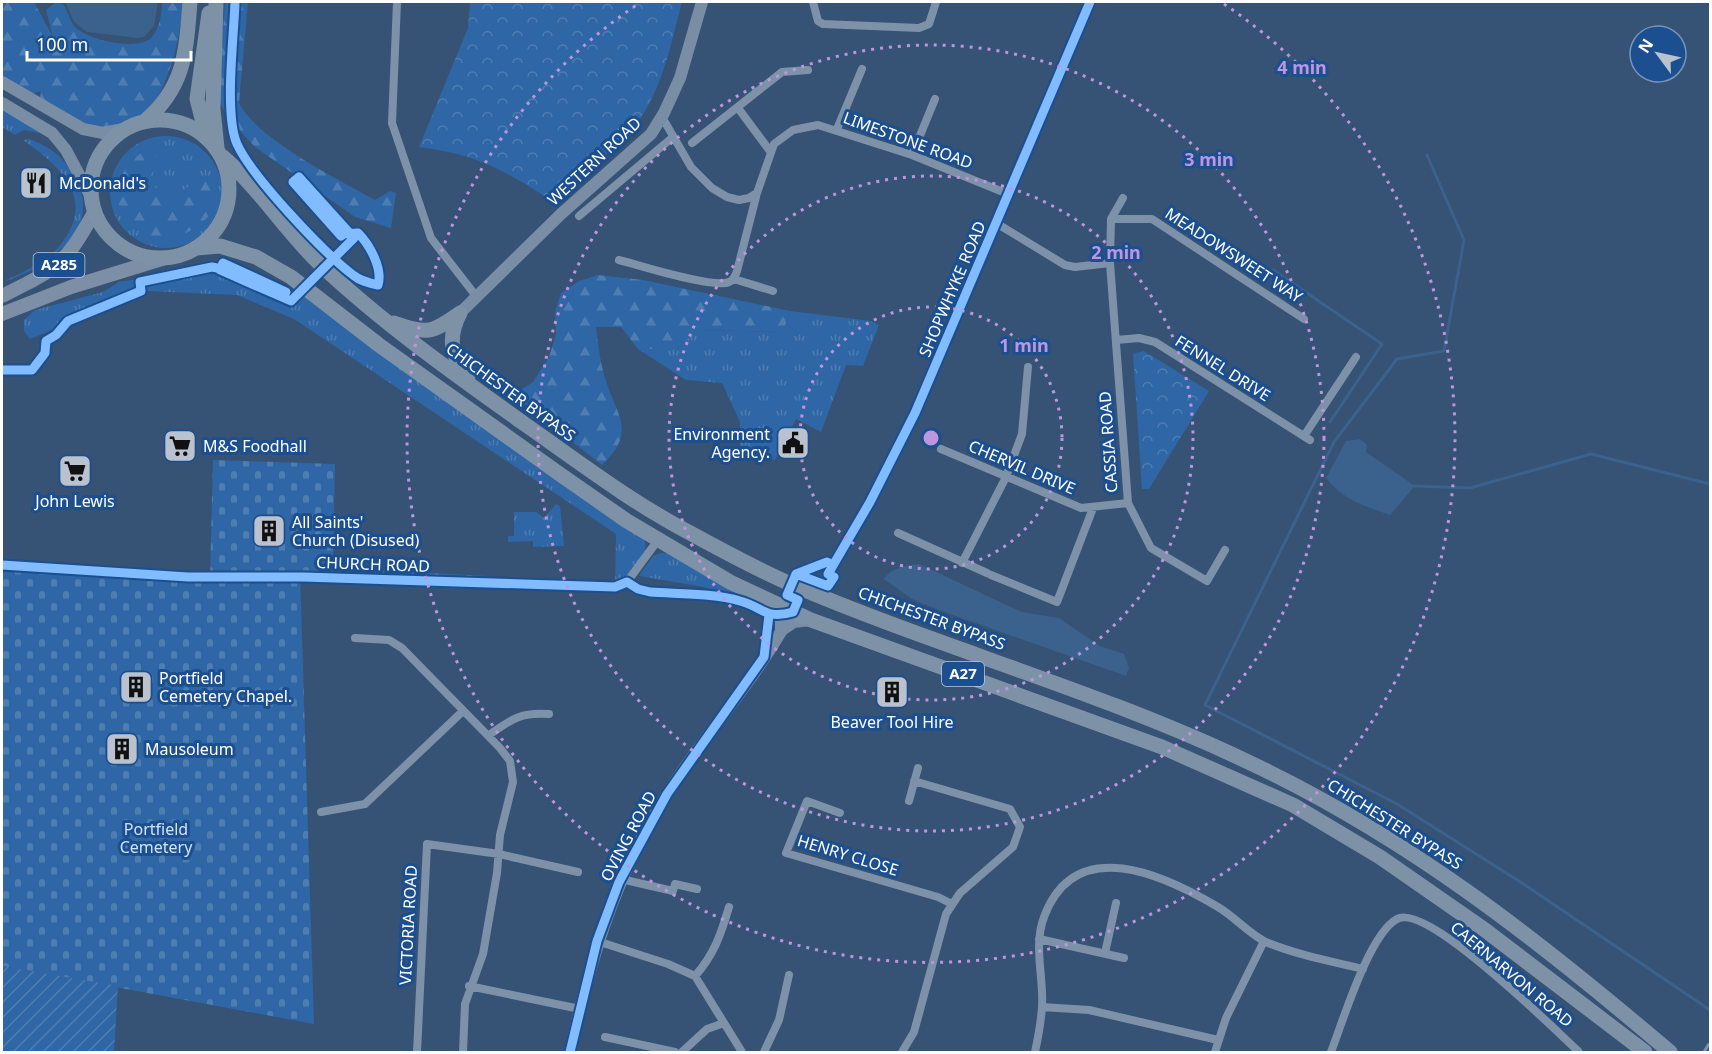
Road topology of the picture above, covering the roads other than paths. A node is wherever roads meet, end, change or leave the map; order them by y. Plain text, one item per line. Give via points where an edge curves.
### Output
1 (190, 2) edge
2 (211, 2) edge
3 (216, 2) edge
4 (397, 2) edge
5 (702, 2) edge
6 (813, 2) edge
7 (936, 2) edge
8 (1090, 2) edge
9 (862, 69) dead end
10 (808, 70) dead end
11 (2, 82) edge
12 (935, 99) dead end
13 (2, 103) edge
14 (738, 108) junction
15 (662, 117) junction
16 (145, 121) junction
17 (128, 128) junction
18 (837, 129) junction
19 (673, 137) junction
20 (692, 143) dead end
21 (216, 148) junction
22 (770, 151) junction
23 (912, 155) junction
24 (757, 193) junction
25 (1008, 194) junction
26 (1123, 198) dead end
27 (94, 205) junction
28 (579, 216) dead end
29 (1111, 219) junction
30 (996, 223) junction
31 (196, 248) junction
32 (165, 258) junction
33 (619, 260) dead end
34 (1110, 263) junction
35 (734, 279) junction
36 (773, 291) dead end
37 (2, 296) edge
38 (476, 296) junction
39 (460, 313) junction
40 (2, 314) edge
41 (1304, 319) dead end
42 (385, 320) junction
43 (1116, 340) junction
44 (1356, 357) dead end
45 (1028, 367) dead end
46 (483, 394) junction
47 (941, 449) dead end
48 (1006, 477) junction
49 (1128, 503) junction
50 (1093, 508) junction
51 (898, 533) dead end
52 (658, 540) junction
53 (1225, 550) dead end
54 (962, 563) junction
55 (2, 566) edge
56 (834, 577) dead end
57 (627, 582) junction
58 (739, 600) dead end
59 (769, 601) junction
60 (811, 620) junction
61 (781, 632) junction
62 (355, 638) dead end
63 (463, 711) junction
64 (549, 714) dead end
65 (489, 735) junction
66 (918, 768) dead end
67 (914, 781) junction
68 (909, 801) dead end
69 (321, 812) dead end
70 (840, 813) dead end
71 (499, 854) junction
72 (578, 872) dead end
73 (621, 879) junction
74 (697, 889) dead end
75 (1116, 903) dead end
76 (952, 904) junction
77 (729, 907) dead end
78 (1039, 939) junction
79 (597, 941) junction
80 (1264, 941) junction
81 (1105, 953) junction
82 (1124, 958) dead end
83 (1363, 969) junction
84 (789, 975) dead end
85 (695, 976) junction
86 (469, 986) junction
87 (1042, 1007) junction
88 (580, 1009) junction
89 (724, 1023) junction
90 (605, 1036) dead end
91 (1218, 1040) junction
92 (1578, 1051) dead end
93 (417, 1053) edge
94 (463, 1053) edge
95 (570, 1053) edge
96 (675, 1053) edge
97 (682, 1053) edge
98 (742, 1053) edge
99 (764, 1053) edge
100 (902, 1053) edge
101 (1035, 1053) edge
102 (1215, 1053) edge
103 (1331, 1053) edge
104 (1646, 1053) edge
105 (1670, 1053) edge

1 - 16 highway via 175,86 165,104
2 - 21 highway via 197,99
3 - 21 highway
4 - 38 street via 392,123 431,238
5 - 15 main road, WESTERN ROAD via 680,78
6 - 7 street via 818,21 823,24 919,28 929,24
8 - 25 street, SHOPWHYKE ROAD
9 - 18 street
10 - 14 street via 782,72
11 - 17 main road via 83,129 103,133
12 - 23 street
13 - 27 main road via 52,133 66,150
14 - 20 street
14 - 22 street
15 - 19 street
15 - 38 main road, WESTERN ROAD via 634,151
16 - 17 highway
16 - 21 highway via 178,122
17 - 27 highway via 103,151 95,166
18 - 22 street, LIMESTONE ROAD via 818,124 793,130
18 - 23 street, LIMESTONE ROAD
19 - 24 street via 691,167 727,198 739,200
19 - 28 street
21 - 31 highway via 229,190 225,212 214,232
21 - 42 highway, CHICHESTER BYPASS / A27 via 316,260
22 - 24 street, LIMESTONE ROAD
23 - 25 street, LIMESTONE ROAD
24 - 35 street, LIMESTONE ROAD
25 - 30 street, SHOPWHYKE ROAD
26 - 29 street, CASSIA ROAD
27 - 32 highway via 101,225 122,246 150,257
27 - 37 main road, A285 via 80,240 61,264
29 - 34 street, CASSIA ROAD
29 - 41 street, MEADOWSWEET WAY via 1152,219
30 - 34 street via 1065,265
30 - 56 street, SHOPWHYKE ROAD via 896,454 828,574
31 - 32 highway
31 - 52 highway, A27 via 220,246 256,257 291,277 432,383
32 - 40 main road, A285 via 71,287
33 - 35 street via 716,284
34 - 43 street, CASSIA ROAD
35 - 36 street
38 - 39 main road, WESTERN ROAD
39 - 42 highway via 439,328 422,332
39 - 46 highway via 452,335 452,349 456,362
42 - 46 highway, CHICHESTER BYPASS / A27
43 - 44 street, FENNEL DRIVE via 1139,338 1155,342 1307,438
43 - 49 street, CASSIA ROAD
45 - 48 street via 1022,434
46 - 105 highway, CHICHESTER BYPASS / A27 via 575,460 687,532 780,579 1171,728 1244,759 1346,811 1500,913
47 - 48 street, CHERVIL DRIVE
48 - 50 street, CHERVIL DRIVE via 1081,508
48 - 54 street
49 - 50 street, CHERVIL DRIVE
49 - 53 street, CASSIA ROAD via 1151,548 1207,581
50 - 54 street via 1057,602
51 - 54 street
52 - 57 street
52 - 59 highway, A27
55 - 57 street, CHURCH ROAD via 188,577 615,587
57 - 58 street, CHURCH ROAD via 650,592
59 - 60 highway, A27
59 - 61 main road via 781,621
60 - 61 main road via 789,624
60 - 104 highway, A27 via 1162,747 1293,805 1380,857 1485,930
61 - 73 main road, OVING ROAD via 670,789
62 - 63 street via 389,640 402,648
63 - 65 street
63 - 69 street via 365,804
64 - 65 street via 527,712
65 - 71 street via 510,761 513,782
66 - 67 street
67 - 68 street
67 - 76 street via 1010,809 1020,827 1013,847
70 - 76 street, HENRY CLOSE via 807,801 786,853
71 - 72 street, VICTORIA ROAD
71 - 86 street via 483,954
71 - 93 street, VICTORIA ROAD via 427,844
73 - 74 street via 673,891 675,884
73 - 79 main road, OVING ROAD
75 - 81 street
76 - 100 street via 942,922 914,1032
77 - 85 street via 718,944
78 - 80 street via 1056,895 1084,872 1103,866 1165,879 1218,907
78 - 81 street
78 - 87 street
79 - 85 street via 668,963
79 - 88 main road, OVING ROAD
80 - 83 street
80 - 91 street
81 - 82 street
83 - 92 street, CAERNARVON ROAD via 1370,950 1391,922 1408,916 1471,954
83 - 103 street, CAERNARVON ROAD
84 - 99 street via 779,1020
85 - 89 street
86 - 88 street
86 - 94 street
87 - 91 street via 1089,1010
87 - 101 street
88 - 95 main road, OVING ROAD
89 - 97 street via 707,1029
89 - 98 street
90 - 96 street
91 - 102 street

